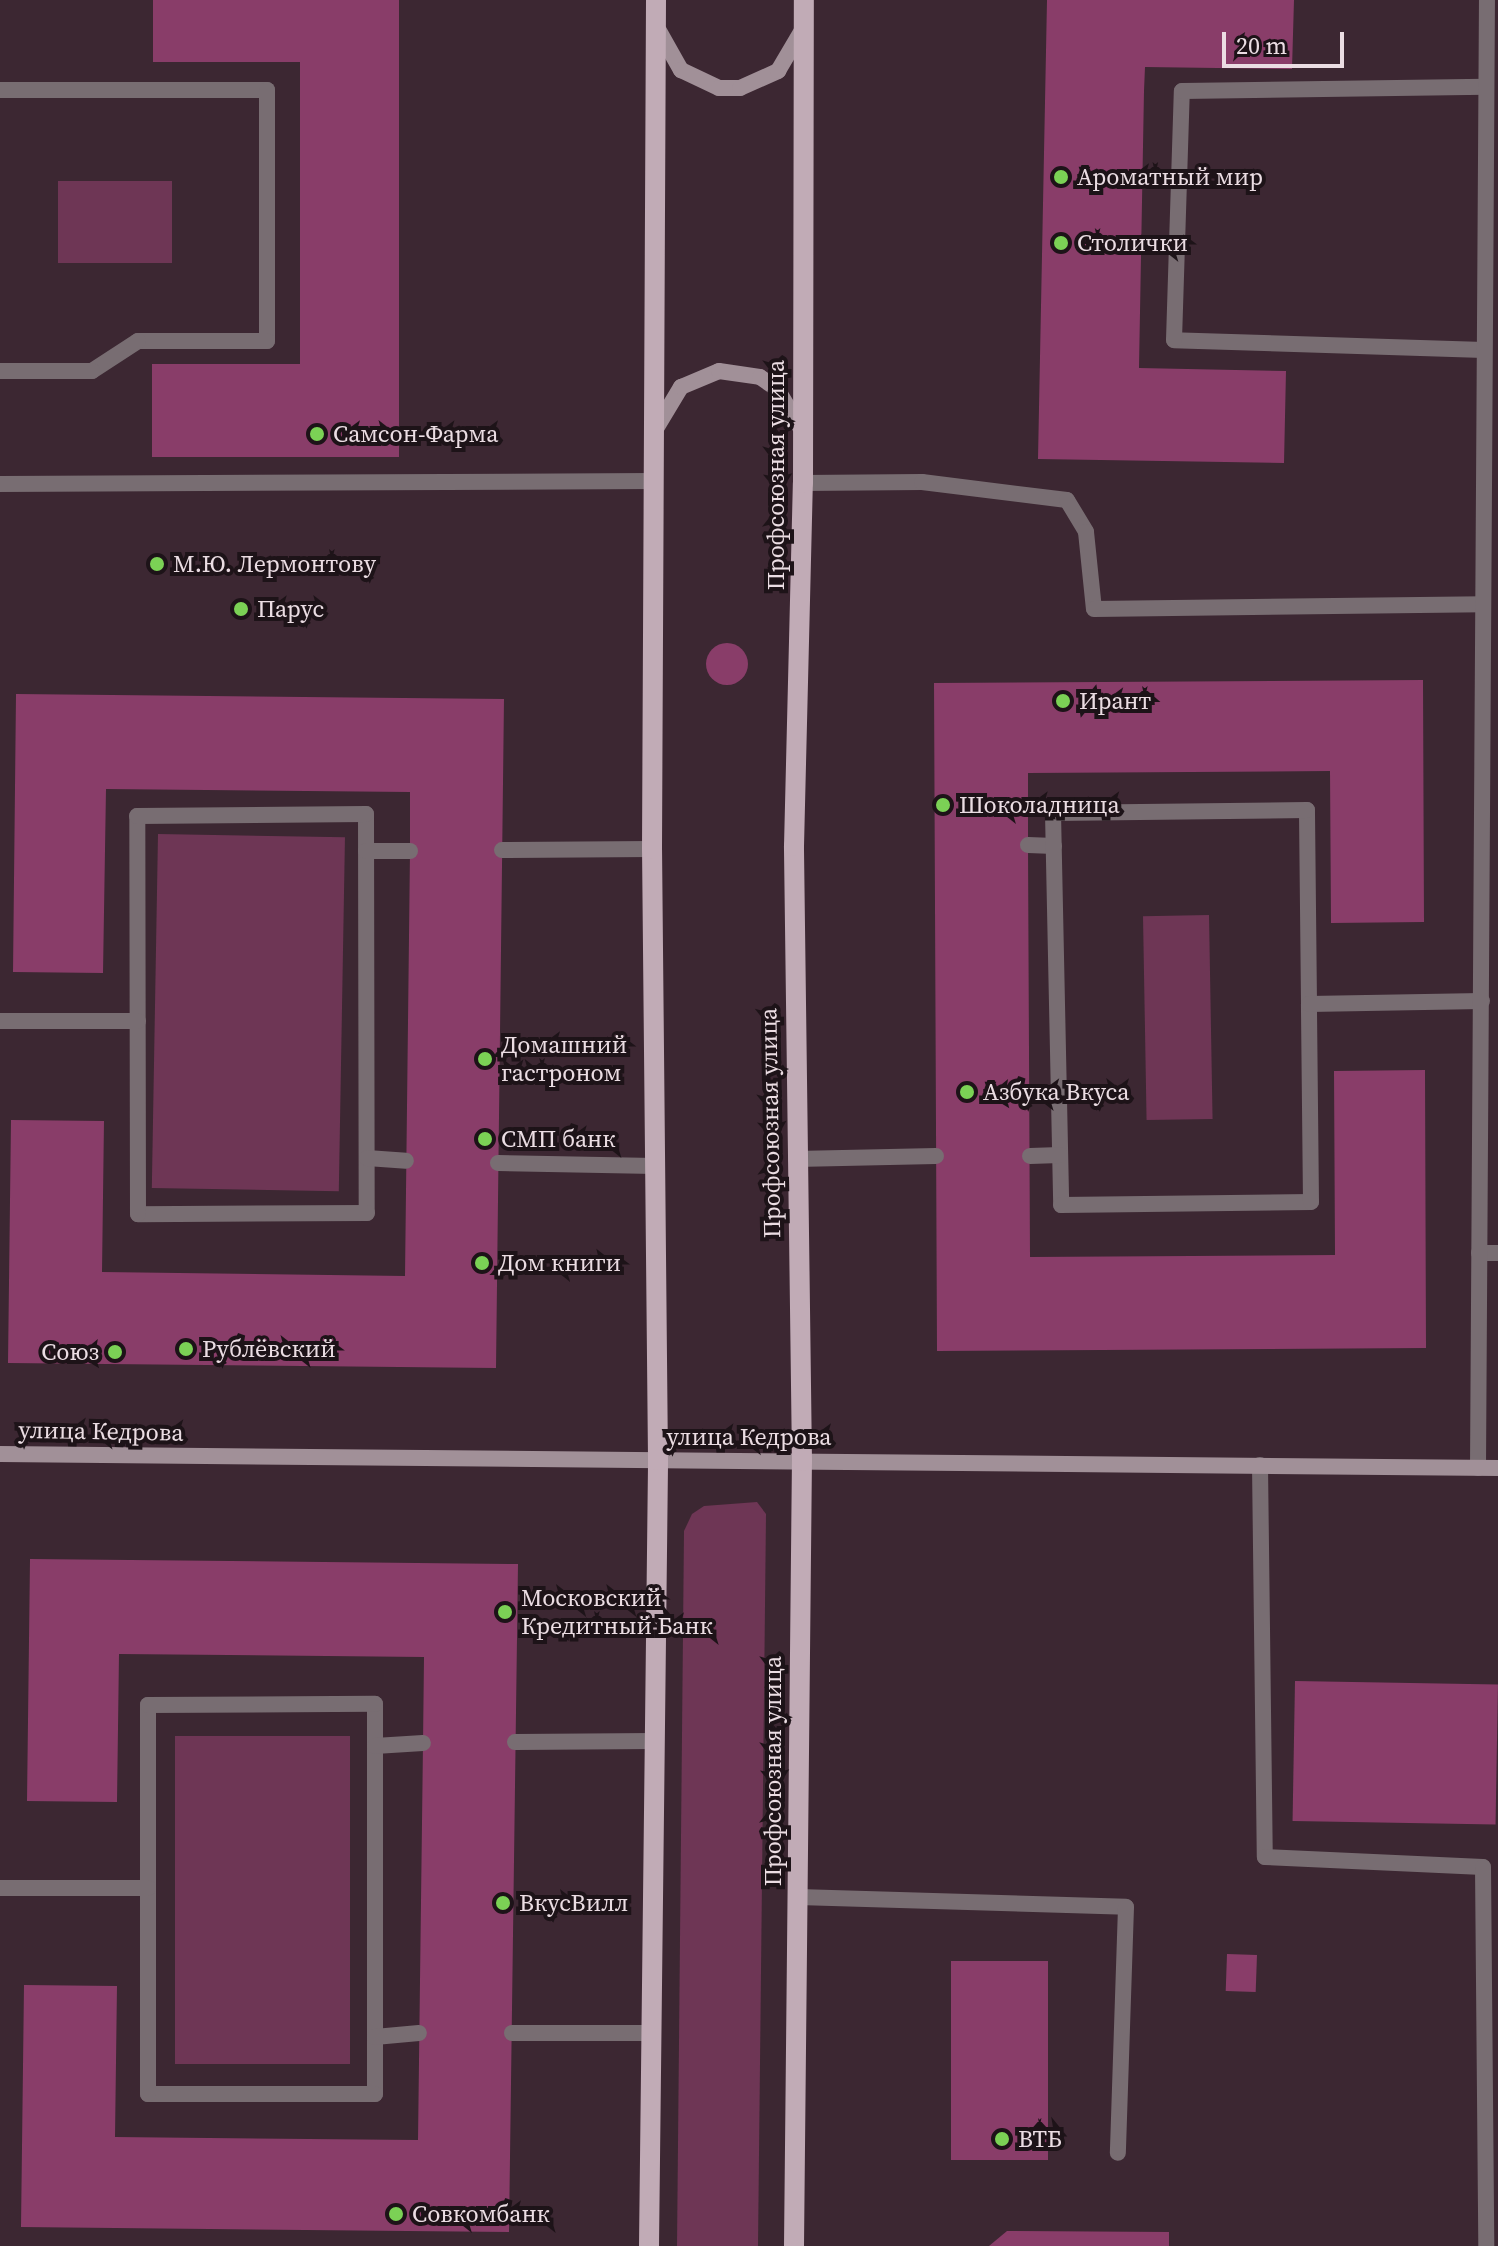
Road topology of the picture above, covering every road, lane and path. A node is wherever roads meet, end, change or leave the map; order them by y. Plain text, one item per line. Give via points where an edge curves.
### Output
1 (1487, 0) edge
2 (656, 7) edge
3 (804, 8) edge
4 (1486, 87) junction
5 (0, 90) edge
6 (1484, 350) junction
7 (0, 371) edge
8 (655, 443) junction
9 (802, 445) junction
10 (654, 481) junction
11 (803, 483) junction
12 (0, 484) edge
13 (1483, 604) junction
14 (1490, 678) edge
15 (1028, 845) dead end
16 (1054, 846) junction
17 (652, 849) junction
18 (502, 850) dead end
19 (366, 851) junction
20 (410, 851) dead end
21 (1490, 893) edge
22 (1482, 1001) junction
23 (1309, 1004) junction
24 (0, 1021) edge
25 (138, 1021) junction
26 (1060, 1155) junction
27 (936, 1156) dead end
28 (1030, 1156) dead end
29 (367, 1158) junction
30 (796, 1159) junction
31 (406, 1161) dead end
32 (498, 1163) dead end
33 (655, 1166) junction
34 (1479, 1253) junction
35 (1498, 1253) edge
36 (0, 1454) edge
37 (658, 1460) junction
38 (802, 1461) junction
39 (1260, 1465) junction
40 (1478, 1468) junction
41 (1498, 1468) edge
42 (654, 1741) junction
43 (515, 1742) dead end
44 (423, 1743) dead end
45 (375, 1746) junction
46 (0, 1888) edge
47 (148, 1888) junction
48 (798, 1897) junction
49 (419, 2033) dead end
50 (512, 2033) dead end
51 (651, 2033) junction
52 (375, 2037) junction
53 (1118, 2153) dead end
54 (649, 2246) edge
55 (794, 2246) edge
56 (1486, 2246) edge

1 - 4 lane
2 - 3 street via 668,54 681,70 719,88 750,85 778,71 801,36
2 - 8 main road
3 - 9 main road, Профсоюзная улица
4 - 6 lane
4 - 6 lane via 1182,91 1174,340
5 - 7 lane via 267,90 267,341 138,341 92,371
6 - 13 lane
8 - 9 street via 658,422 681,387 719,371 740,371 760,377 791,404
8 - 10 main road
9 - 11 main road, Профсоюзная улица
10 - 12 lane
10 - 17 main road
11 - 13 lane via 922,482 1067,500 1086,532 1094,609
11 - 30 main road, Профсоюзная улица via 794,846
13 - 14 lane
14 - 21 lane
15 - 16 lane
16 - 23 lane via 1053,813 1307,810
16 - 26 lane
17 - 18 lane
17 - 33 main road
19 - 20 lane
19 - 25 lane via 366,814 137,816
19 - 29 lane
21 - 22 lane
22 - 23 lane
22 - 34 lane
23 - 26 lane via 1311,1202 1061,1205
24 - 25 lane
25 - 29 lane via 138,1214 367,1213
26 - 28 lane
27 - 30 lane
29 - 31 lane
30 - 38 main road, Профсоюзная улица
32 - 33 lane
33 - 37 main road
34 - 35 lane
34 - 40 lane
36 - 37 street, улица Кедрова
37 - 38 street, улица Кедрова
37 - 42 main road
38 - 39 street, улица Кедрова
38 - 48 main road, Профсоюзная улица
39 - 40 street, улица Кедрова
39 - 56 lane via 1265,1857 1483,1867
40 - 41 street, улица Кедрова
42 - 43 lane
42 - 51 main road
44 - 45 lane
45 - 47 lane via 375,1704 148,1705
45 - 52 lane
46 - 47 lane
47 - 52 lane via 148,2094 375,2094
48 - 53 lane via 1126,1907
48 - 55 main road, Профсоюзная улица
49 - 52 lane
50 - 51 lane
51 - 54 main road

